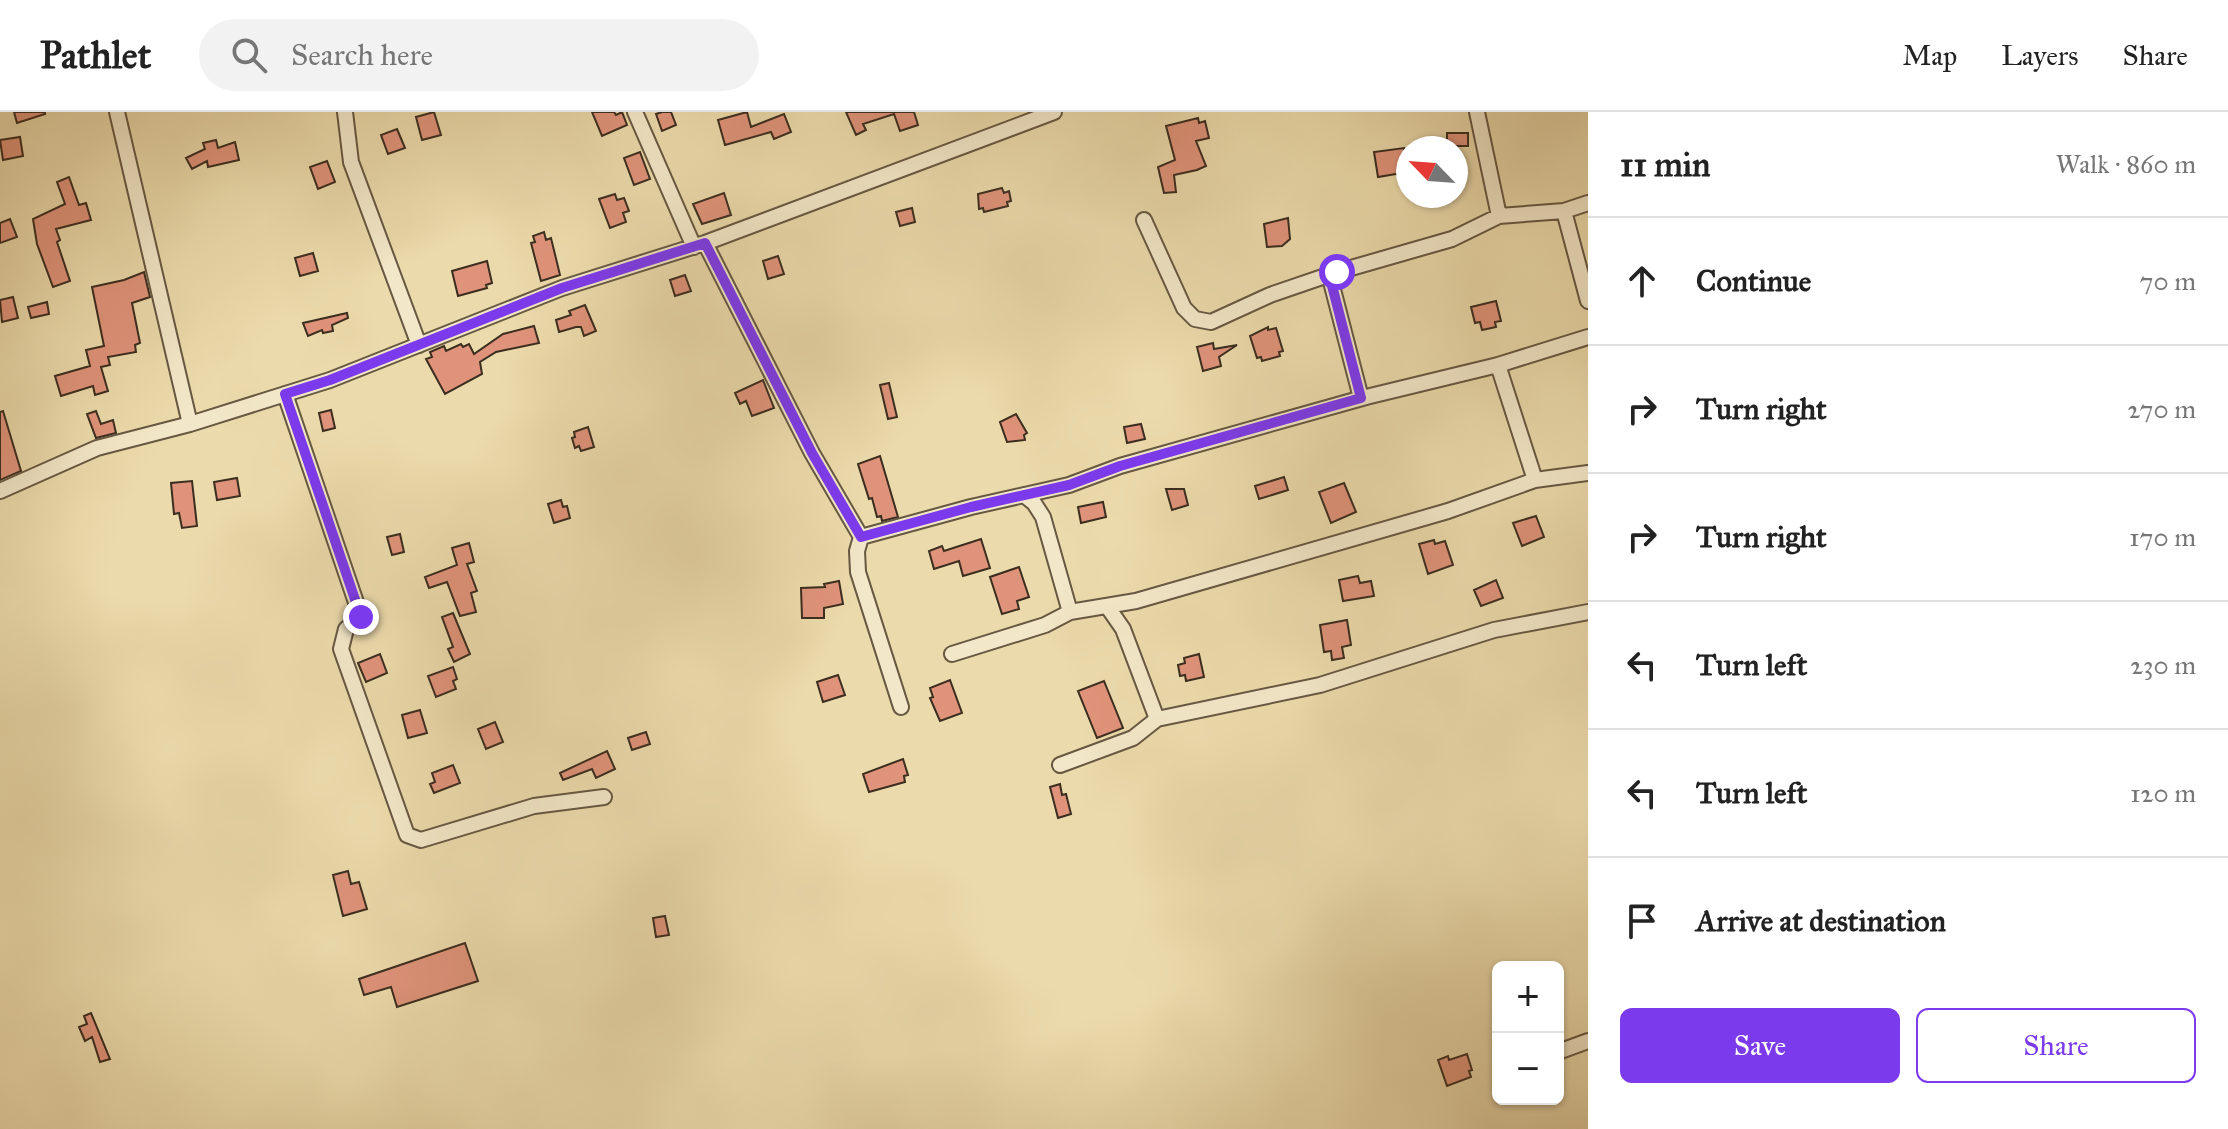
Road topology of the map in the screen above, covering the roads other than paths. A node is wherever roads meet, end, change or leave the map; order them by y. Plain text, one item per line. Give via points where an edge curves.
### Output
1 (117, 112) edge
2 (345, 112) edge
3 (635, 112) edge
4 (1054, 112) edge
5 (1477, 112) edge
6 (1588, 203) edge
7 (1564, 211) junction
8 (1499, 216) junction
9 (1144, 220) dead end
10 (700, 245) junction
11 (1329, 274) junction
12 (1588, 301) edge
13 (1588, 337) edge
14 (419, 345) junction
15 (1498, 365) junction
16 (285, 394) junction
17 (1361, 398) junction
18 (190, 424) junction
19 (1582, 474) edge
20 (1535, 480) junction
21 (1588, 487) edge
22 (0, 491) edge
23 (1024, 495) junction
24 (861, 537) junction
25 (1107, 606) junction
26 (1070, 612) junction
27 (1588, 612) edge
28 (952, 654) dead end
29 (901, 707) dead end
30 (1157, 719) junction
31 (1060, 765) dead end
32 (604, 797) dead end
33 (1588, 1041) edge
34 (1564, 1050) edge

1 - 18 street
2 - 14 street via 351,162
3 - 10 street
4 - 10 street
5 - 8 street
6 - 7 street
7 - 8 street
7 - 12 street
8 - 11 street via 1452,239
9 - 11 street via 1184,308 1195,319 1211,322
10 - 14 street via 562,288
10 - 24 street
11 - 17 street
13 - 15 street
14 - 16 street
15 - 17 street
15 - 20 street
16 - 18 street
16 - 32 street via 361,617 346,629 341,649 407,835 421,840 534,806
17 - 23 street
18 - 22 street via 97,448
19 - 20 street
19 - 21 street
20 - 25 street via 1272,564
23 - 24 street
23 - 26 street via 1043,517
24 - 29 street via 858,572
25 - 26 street
25 - 30 street via 1123,629
26 - 28 street
27 - 30 street via 1494,630 1320,685
30 - 31 street via 1133,738
33 - 34 street

